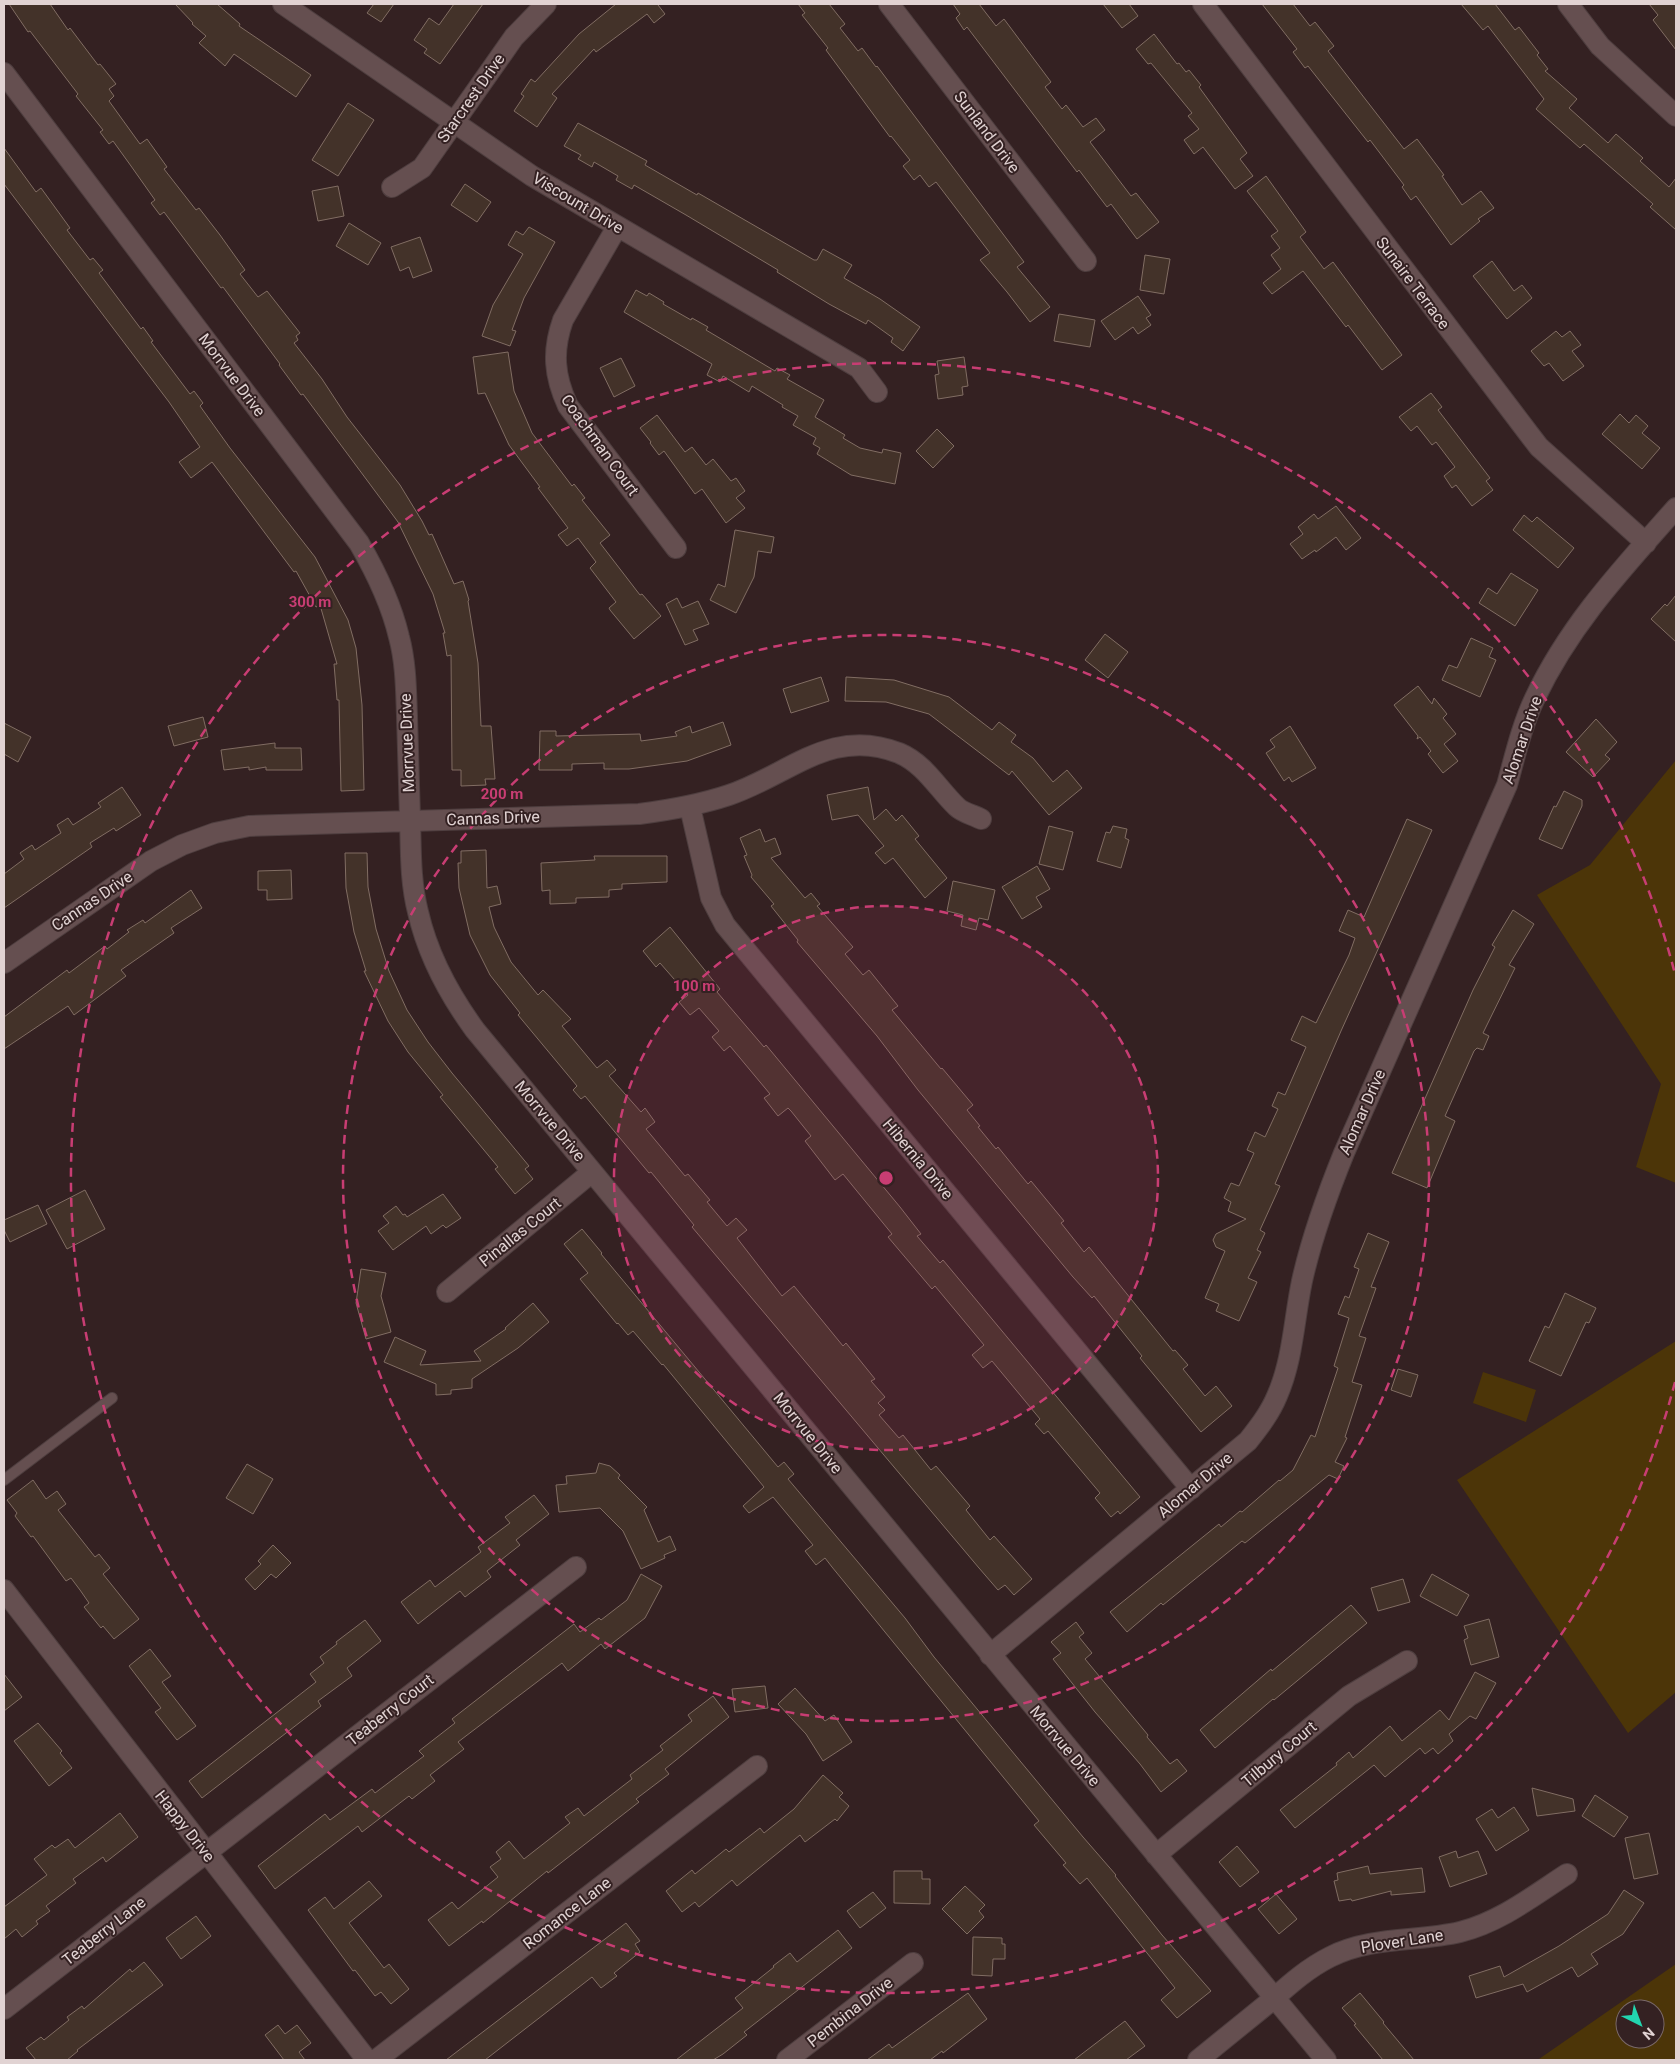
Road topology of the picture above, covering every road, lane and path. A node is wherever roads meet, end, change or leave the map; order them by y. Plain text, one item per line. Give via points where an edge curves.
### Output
1 (283, 4) edge
2 (546, 4) edge
3 (889, 4) edge
4 (1202, 4) edge
5 (1568, 4) edge
6 (4, 73) edge
7 (1676, 116) edge
8 (454, 123) junction
9 (392, 187) dead end
10 (617, 226) junction
11 (1086, 261) dead end
12 (877, 392) dead end
13 (1676, 508) edge
14 (1646, 543) junction
15 (676, 548) dead end
16 (690, 806) junction
17 (981, 819) dead end
18 (410, 820) junction
19 (4, 962) edge
20 (592, 1172) junction
21 (447, 1292) dead end
22 (112, 1398) dead end
23 (4, 1480) edge
24 (1191, 1489) junction
25 (576, 1567) dead end
26 (4, 1590) edge
27 (990, 1655) junction
28 (1407, 1661) dead end
29 (757, 1766) dead end
30 (205, 1852) junction
31 (1156, 1855) junction
32 (1567, 1874) dead end
33 (913, 1963) dead end
34 (1274, 1998) junction
35 (4, 2009) edge
36 (367, 2060) edge
37 (376, 2060) edge
38 (787, 2060) edge
39 (1198, 2060) edge
40 (1326, 2060) edge

1 - 8 street, Viscount Drive
2 - 8 street, Starcrest Drive via 514,37
3 - 11 street, Sunland Drive
4 - 14 street, Sunaire Terrace via 1528,434
5 - 7 street via 1600,46
6 - 18 street, Morrvue Drive via 359,544 377,574 398,630 405,673
8 - 9 street, Starcrest Drive via 422,168
8 - 10 street, Viscount Drive via 532,176
10 - 12 street, Viscount Drive via 859,368
10 - 15 street, Coachman Court via 563,320 557,337 556,372 568,406
13 - 14 street, Alomar Drive
14 - 24 street, Alomar Drive via 1583,616 1534,699 1507,785 1322,1209 1302,1281 1289,1363 1277,1397 1248,1441
16 - 17 street, Cannas Drive via 737,792 819,752 861,744 902,754 935,780 958,809
16 - 18 street, Cannas Drive via 639,814
16 - 24 street, Hibernia Drive via 710,898 717,913
18 - 19 street, Cannas Drive via 275,824 215,833 151,861
18 - 20 street, Morrvue Drive via 417,910 426,943 440,975 475,1030
20 - 21 street, Pinallas Court
20 - 27 street, Morrvue Drive
22 - 23 lane
24 - 27 street, Alomar Drive
25 - 30 street, Teaberry Court
26 - 30 street, Happy Drive
27 - 31 street, Morrvue Drive
28 - 31 street, Tilbury Court via 1349,1696
29 - 37 street, Romance Lane
30 - 35 street, Teaberry Lane
30 - 36 street, Happy Drive
31 - 34 street, Morrvue Drive
32 - 34 street, Plover Lane via 1485,1924 1459,1932 1354,1947 1309,1969
33 - 38 street, Pembina Drive
34 - 39 street, Plover Lane
34 - 40 street, Morrvue Drive

